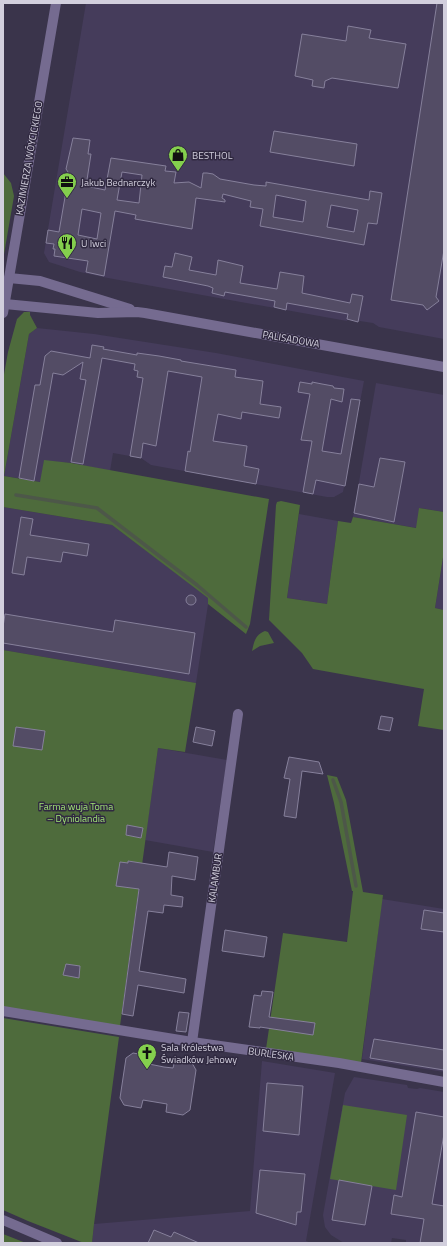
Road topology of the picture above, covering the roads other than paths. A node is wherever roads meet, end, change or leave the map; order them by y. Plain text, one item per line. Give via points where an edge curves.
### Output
1 (56, 3) edge
2 (9, 278) junction
3 (4, 308) edge
4 (138, 312) junction
5 (444, 367) edge
6 (238, 714) dead end
7 (3, 1011) edge
8 (192, 1042) junction
9 (444, 1082) edge
10 (3, 1220) edge
11 (57, 1243) edge

1 - 2 street, KAZIMIERZA WÓYCICKIEGO
2 - 3 street, KAZIMIERZA WÓYCICKIEGO
2 - 4 street, PALISADOWA via 40,281
3 - 4 street, PALISADOWA via 98,313
4 - 5 street, PALISADOWA
6 - 8 street, KALAMBUR
7 - 8 street, BURLESKA
8 - 9 street, BURLESKA
10 - 11 street

